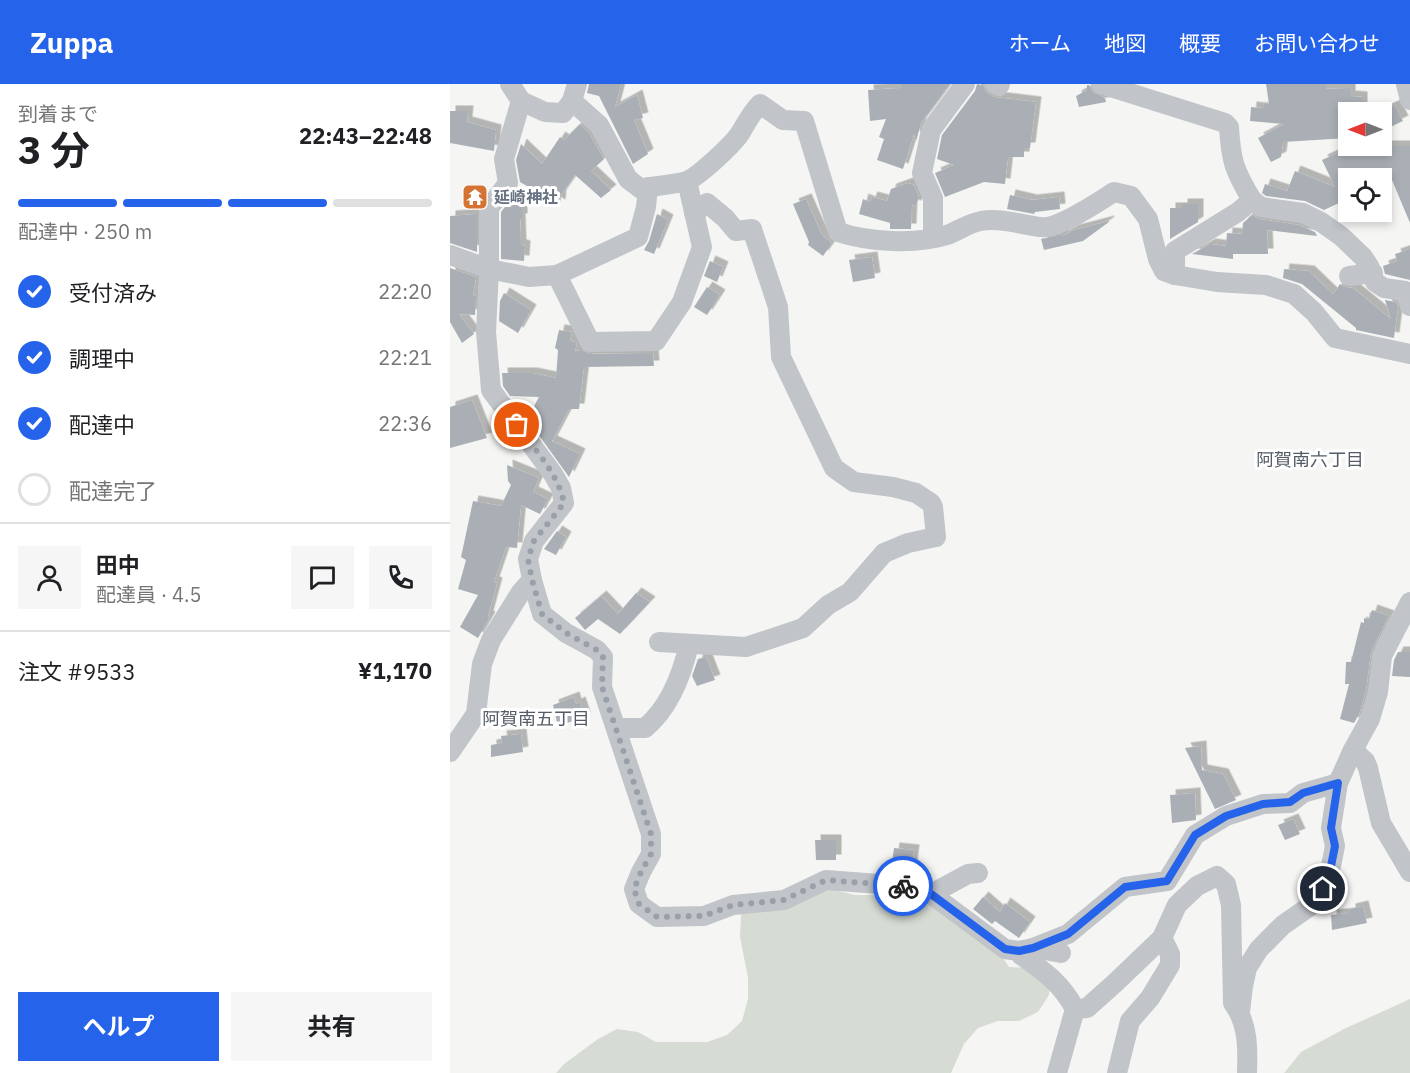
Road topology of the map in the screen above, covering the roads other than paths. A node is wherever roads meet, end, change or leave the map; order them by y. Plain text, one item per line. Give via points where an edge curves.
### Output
1 (965, 84) edge
2 (995, 84) edge
3 (1000, 84) edge
4 (1101, 84) edge
5 (1406, 84) edge
6 (516, 92) edge
7 (575, 92) edge
8 (1410, 100) edge
9 (687, 180) junction
10 (648, 187) junction
11 (1252, 200) junction
12 (694, 213) junction
13 (933, 238) junction
14 (450, 255) edge
15 (489, 269) junction
16 (1373, 273) junction
17 (557, 275) junction
18 (1175, 275) junction
19 (1349, 276) dead end
20 (1410, 306) edge
21 (1410, 354) edge
22 (532, 580) junction
23 (1410, 602) edge
24 (658, 642) dead end
25 (689, 644) junction
26 (617, 728) junction
27 (1353, 750) junction
28 (450, 752) edge
29 (1338, 783) junction
30 (1410, 872) edge
31 (978, 873) dead end
32 (931, 894) junction
33 (1162, 938) junction
34 (1026, 949) junction
35 (1061, 953) dead end
36 (1075, 1009) junction
37 (1240, 1012) junction
38 (1058, 1073) edge
39 (1117, 1073) edge
40 (1247, 1073) edge

1 - 13 street via 931,130 922,173 933,198
2 - 3 street
4 - 11 street via 1225,123 1229,127 1231,160
5 - 8 street
6 - 7 street via 545,112 563,113
6 - 15 street via 504,159 508,183 489,208
7 - 10 street via 628,179 641,189
9 - 10 street
9 - 12 street
9 - 13 street via 697,176 738,136 760,104 783,120 804,121 838,232 859,239
10 - 17 street via 638,237
11 - 16 street via 1261,207 1303,213 1321,222 1363,257
11 - 18 street via 1175,251
12 - 17 street via 702,247 682,302 656,341 590,342
12 - 25 street via 707,203 736,231 752,229 778,307 782,357 834,468 855,482 916,493 931,503 936,537 884,553 850,591 803,628 746,646
13 - 18 street via 983,220 1042,228 1064,221 1114,192 1131,196 1148,219 1164,271
14 - 15 street
15 - 17 street via 529,277
15 - 22 street via 486,332 491,390 553,474 564,503 534,541 528,559
16 - 19 street
16 - 20 street via 1375,282 1384,288 1405,291
18 - 21 street via 1266,285 1294,294 1335,338
22 - 26 street via 542,614 603,657 602,687
22 - 28 street via 491,640 482,664 476,714
23 - 27 street via 1382,656 1371,719
24 - 25 street
25 - 26 street via 673,692 658,717 645,728
26 - 32 street via 651,834 651,854 634,889 639,904 657,917 704,916 733,905 784,900 826,880 905,886
27 - 29 street
27 - 30 street via 1365,761 1381,823
29 - 34 street via 1303,793 1290,802 1263,804 1226,816 1195,835 1167,881 1125,887 1068,934
29 - 37 street via 1331,828 1335,846 1329,876 1316,902 1282,924 1259,949 1247,968
31 - 32 street via 968,874
32 - 34 street via 1005,949
33 - 36 street via 1087,1008
33 - 37 street via 1177,905 1197,886 1217,876 1226,884 1231,905 1233,1002
33 - 39 street via 1170,954 1170,965 1130,1021
34 - 35 street
34 - 36 street via 1021,955 1050,976
36 - 38 street
37 - 40 street via 1248,1042

